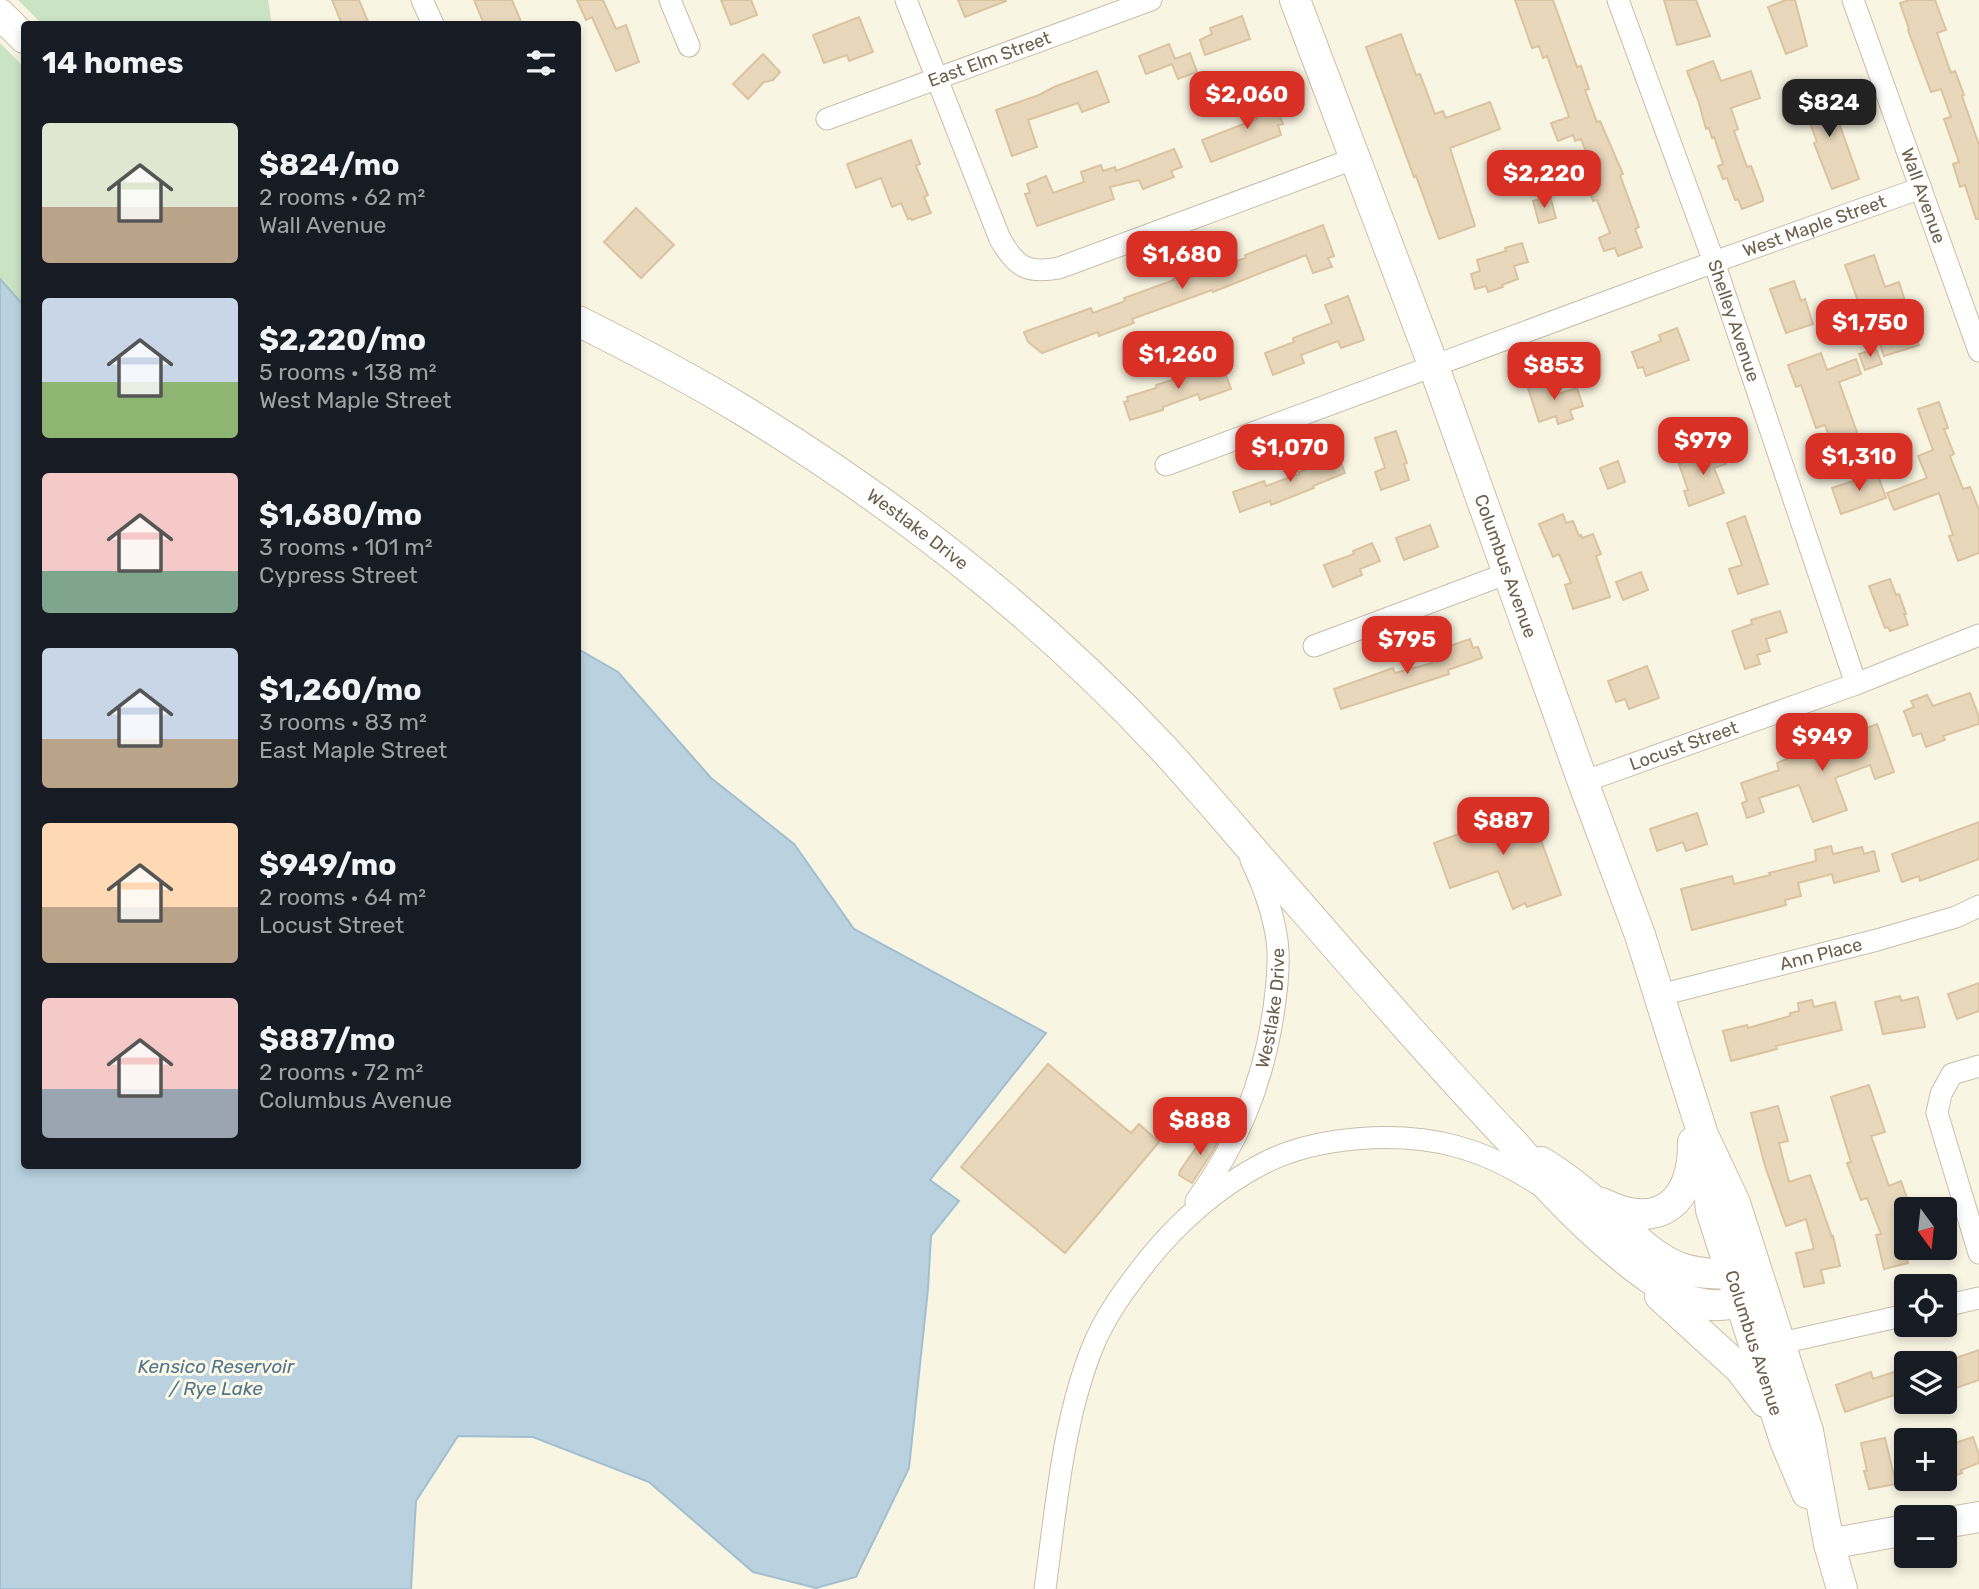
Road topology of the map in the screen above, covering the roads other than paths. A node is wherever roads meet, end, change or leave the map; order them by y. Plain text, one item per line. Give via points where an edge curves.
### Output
1 (422, 0) edge
2 (670, 0) edge
3 (906, 0) edge
4 (1151, 0) edge
5 (1296, 0) edge
6 (1618, 0) edge
7 (1853, 0) edge
8 (0, 14) edge
9 (432, 21) edge
10 (21, 34) edge
11 (689, 46) dead end
12 (937, 78) junction
13 (827, 119) dead end
14 (1356, 159) junction
15 (1921, 188) junction
16 (1714, 262) junction
17 (581, 323) edge
18 (1979, 351) edge
19 (1434, 367) junction
20 (1166, 465) dead end
21 (1508, 573) junction
22 (1979, 635) edge
23 (1314, 646) dead end
24 (1856, 684) junction
25 (1583, 782) junction
26 (1210, 801) junction
27 (1979, 906) edge
28 (1660, 995) junction
29 (1979, 1066) edge
30 (1692, 1099) junction
31 (1575, 1199) junction
32 (1605, 1242) junction
33 (1161, 1244) junction
34 (1979, 1253) edge
35 (1748, 1285) junction
36 (1979, 1298) edge
37 (1957, 1303) edge
38 (1894, 1318) edge
39 (1768, 1346) junction
40 (1785, 1441) junction
41 (1979, 1517) edge
42 (1957, 1521) edge
43 (1894, 1532) edge
44 (1829, 1544) junction
45 (1048, 1567) junction
46 (1045, 1589) edge
47 (1054, 1589) edge
48 (1842, 1589) edge

1 - 9 street
2 - 11 street
3 - 12 street
4 - 12 street, East Elm Street
5 - 14 street, Columbus Avenue
6 - 16 street, Shelley Avenue
7 - 15 street, Wall Avenue
8 - 10 street
12 - 13 street, East Elm Street
12 - 14 street via 1000,239 1019,265 1030,270 1059,268
14 - 19 street, Columbus Avenue
15 - 16 street, West Maple Street
15 - 18 street, Wall Avenue
16 - 19 street, West Maple Street
16 - 24 street, Shelley Avenue
17 - 26 street, Westlake Drive via 684,376 794,442 960,562 1112,696
19 - 20 street, West Maple Street
19 - 21 street, Columbus Avenue
21 - 23 street
21 - 25 street, Columbus Avenue
22 - 24 street, Locust Street
24 - 25 street, Locust Street
25 - 28 street, Columbus Avenue
26 - 31 street, Westlake Drive via 1448,1074 1517,1147 1562,1175
26 - 33 street, Westlake Drive via 1246,850 1262,883 1278,952 1277,991 1262,1070 1240,1129 1215,1174
27 - 28 street, Ann Place via 1877,940
28 - 30 street, Columbus Avenue
29 - 34 street via 1952,1074 1937,1113
30 - 31 street via 1691,1169 1677,1198 1652,1214 1636,1215
30 - 35 street, Columbus Avenue via 1703,1135 1735,1203
31 - 32 street
31 - 33 street, Westlake Drive via 1546,1189 1489,1157 1454,1146 1415,1139 1342,1141 1305,1147 1264,1163 1226,1186
31 - 35 street via 1679,1267
32 - 35 street via 1672,1294 1690,1302 1708,1306
32 - 40 street via 1740,1369 1772,1412
33 - 45 street, Westlake Drive via 1110,1312 1092,1349 1070,1423
35 - 39 street, Columbus Avenue
36 - 37 street
38 - 39 street
39 - 40 street, Columbus Avenue
39 - 44 street, Columbus Avenue via 1808,1431
40 - 44 street, Columbus Avenue
41 - 42 street
43 - 44 street
44 - 48 street, Columbus Avenue
45 - 46 street, Westlake Drive
45 - 47 street

